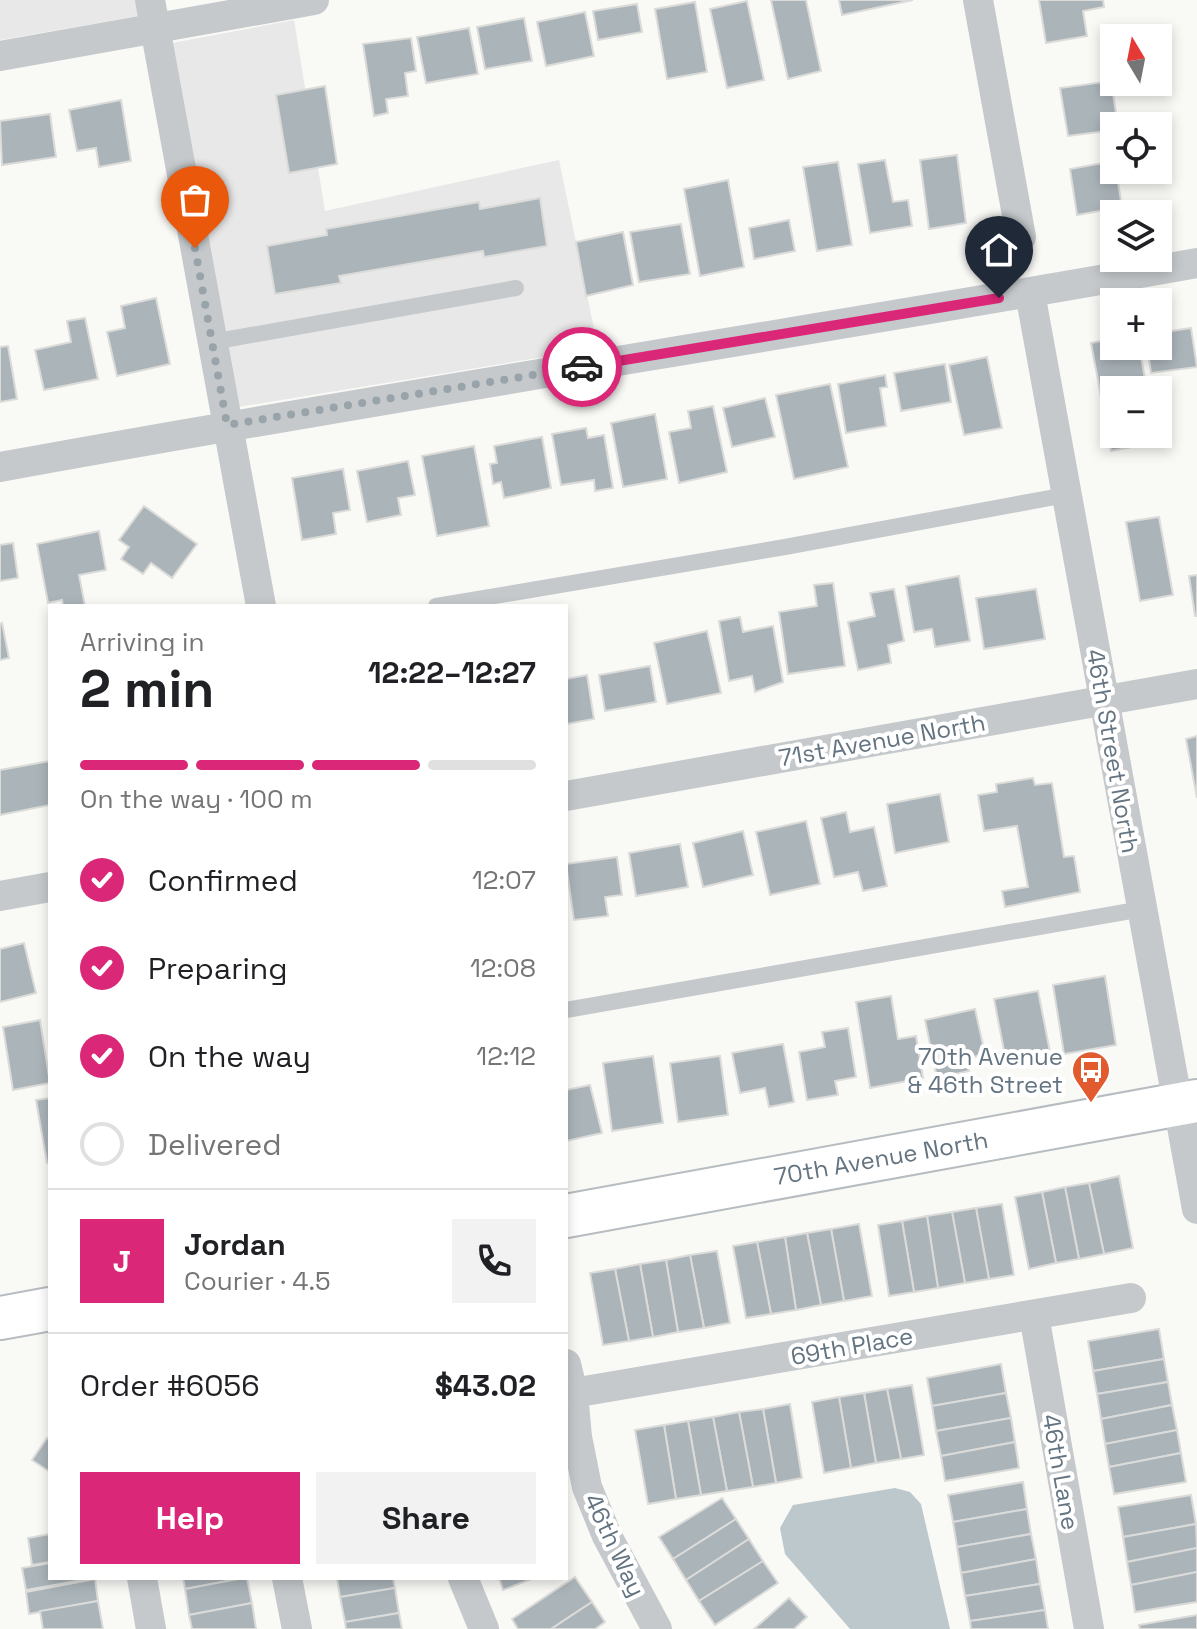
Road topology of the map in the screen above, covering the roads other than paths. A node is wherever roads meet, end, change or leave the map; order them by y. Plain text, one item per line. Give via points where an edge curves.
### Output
1 (314, 0) edge
2 (978, 0) edge
3 (153, 15) edge
4 (0, 56) edge
5 (1021, 237) dead end
6 (1197, 263) edge
7 (516, 288) dead end
8 (1030, 293) junction
9 (212, 342) junction
10 (227, 425) junction
11 (0, 467) edge
12 (1066, 495) junction
13 (261, 604) edge
14 (448, 604) edge
15 (1197, 684) edge
16 (1104, 701) junction
17 (568, 796) edge
18 (48, 887) edge
19 (0, 896) edge
20 (1142, 909) junction
21 (568, 1010) edge
22 (1188, 1103) edge
23 (1197, 1209) edge
24 (568, 1216) edge
25 (1131, 1298) dead end
26 (48, 1309) edge
27 (1, 1312) edge
28 (1034, 1315) junction
29 (568, 1372) edge
30 (573, 1393) junction
31 (142, 1580) edge
32 (287, 1580) edge
33 (464, 1580) edge
34 (151, 1629) edge
35 (297, 1629) edge
36 (484, 1629) edge
37 (657, 1629) edge
38 (1089, 1629) edge

1 - 3 street
2 - 5 street
3 - 4 street
3 - 9 street
6 - 8 street
7 - 9 lane
8 - 10 street
8 - 12 street, 46th Street North
9 - 10 street
10 - 11 street
10 - 13 street
12 - 14 lane
12 - 16 street, 46th Street North
15 - 16 street, 71st Avenue North
16 - 17 street, 71st Avenue North
16 - 20 street, 46th Street North
18 - 19 street
20 - 21 lane
20 - 22 street, 46th Street North
22 - 23 street, 46th Street North
22 - 24 street, 70th Avenue North
25 - 28 street, 69th Place
26 - 27 street
28 - 30 street, 69th Place
28 - 38 street, 46th Lane
29 - 30 street, 46th Way
30 - 37 street, 46th Way via 587,1487
31 - 34 street
32 - 35 street
33 - 36 street

